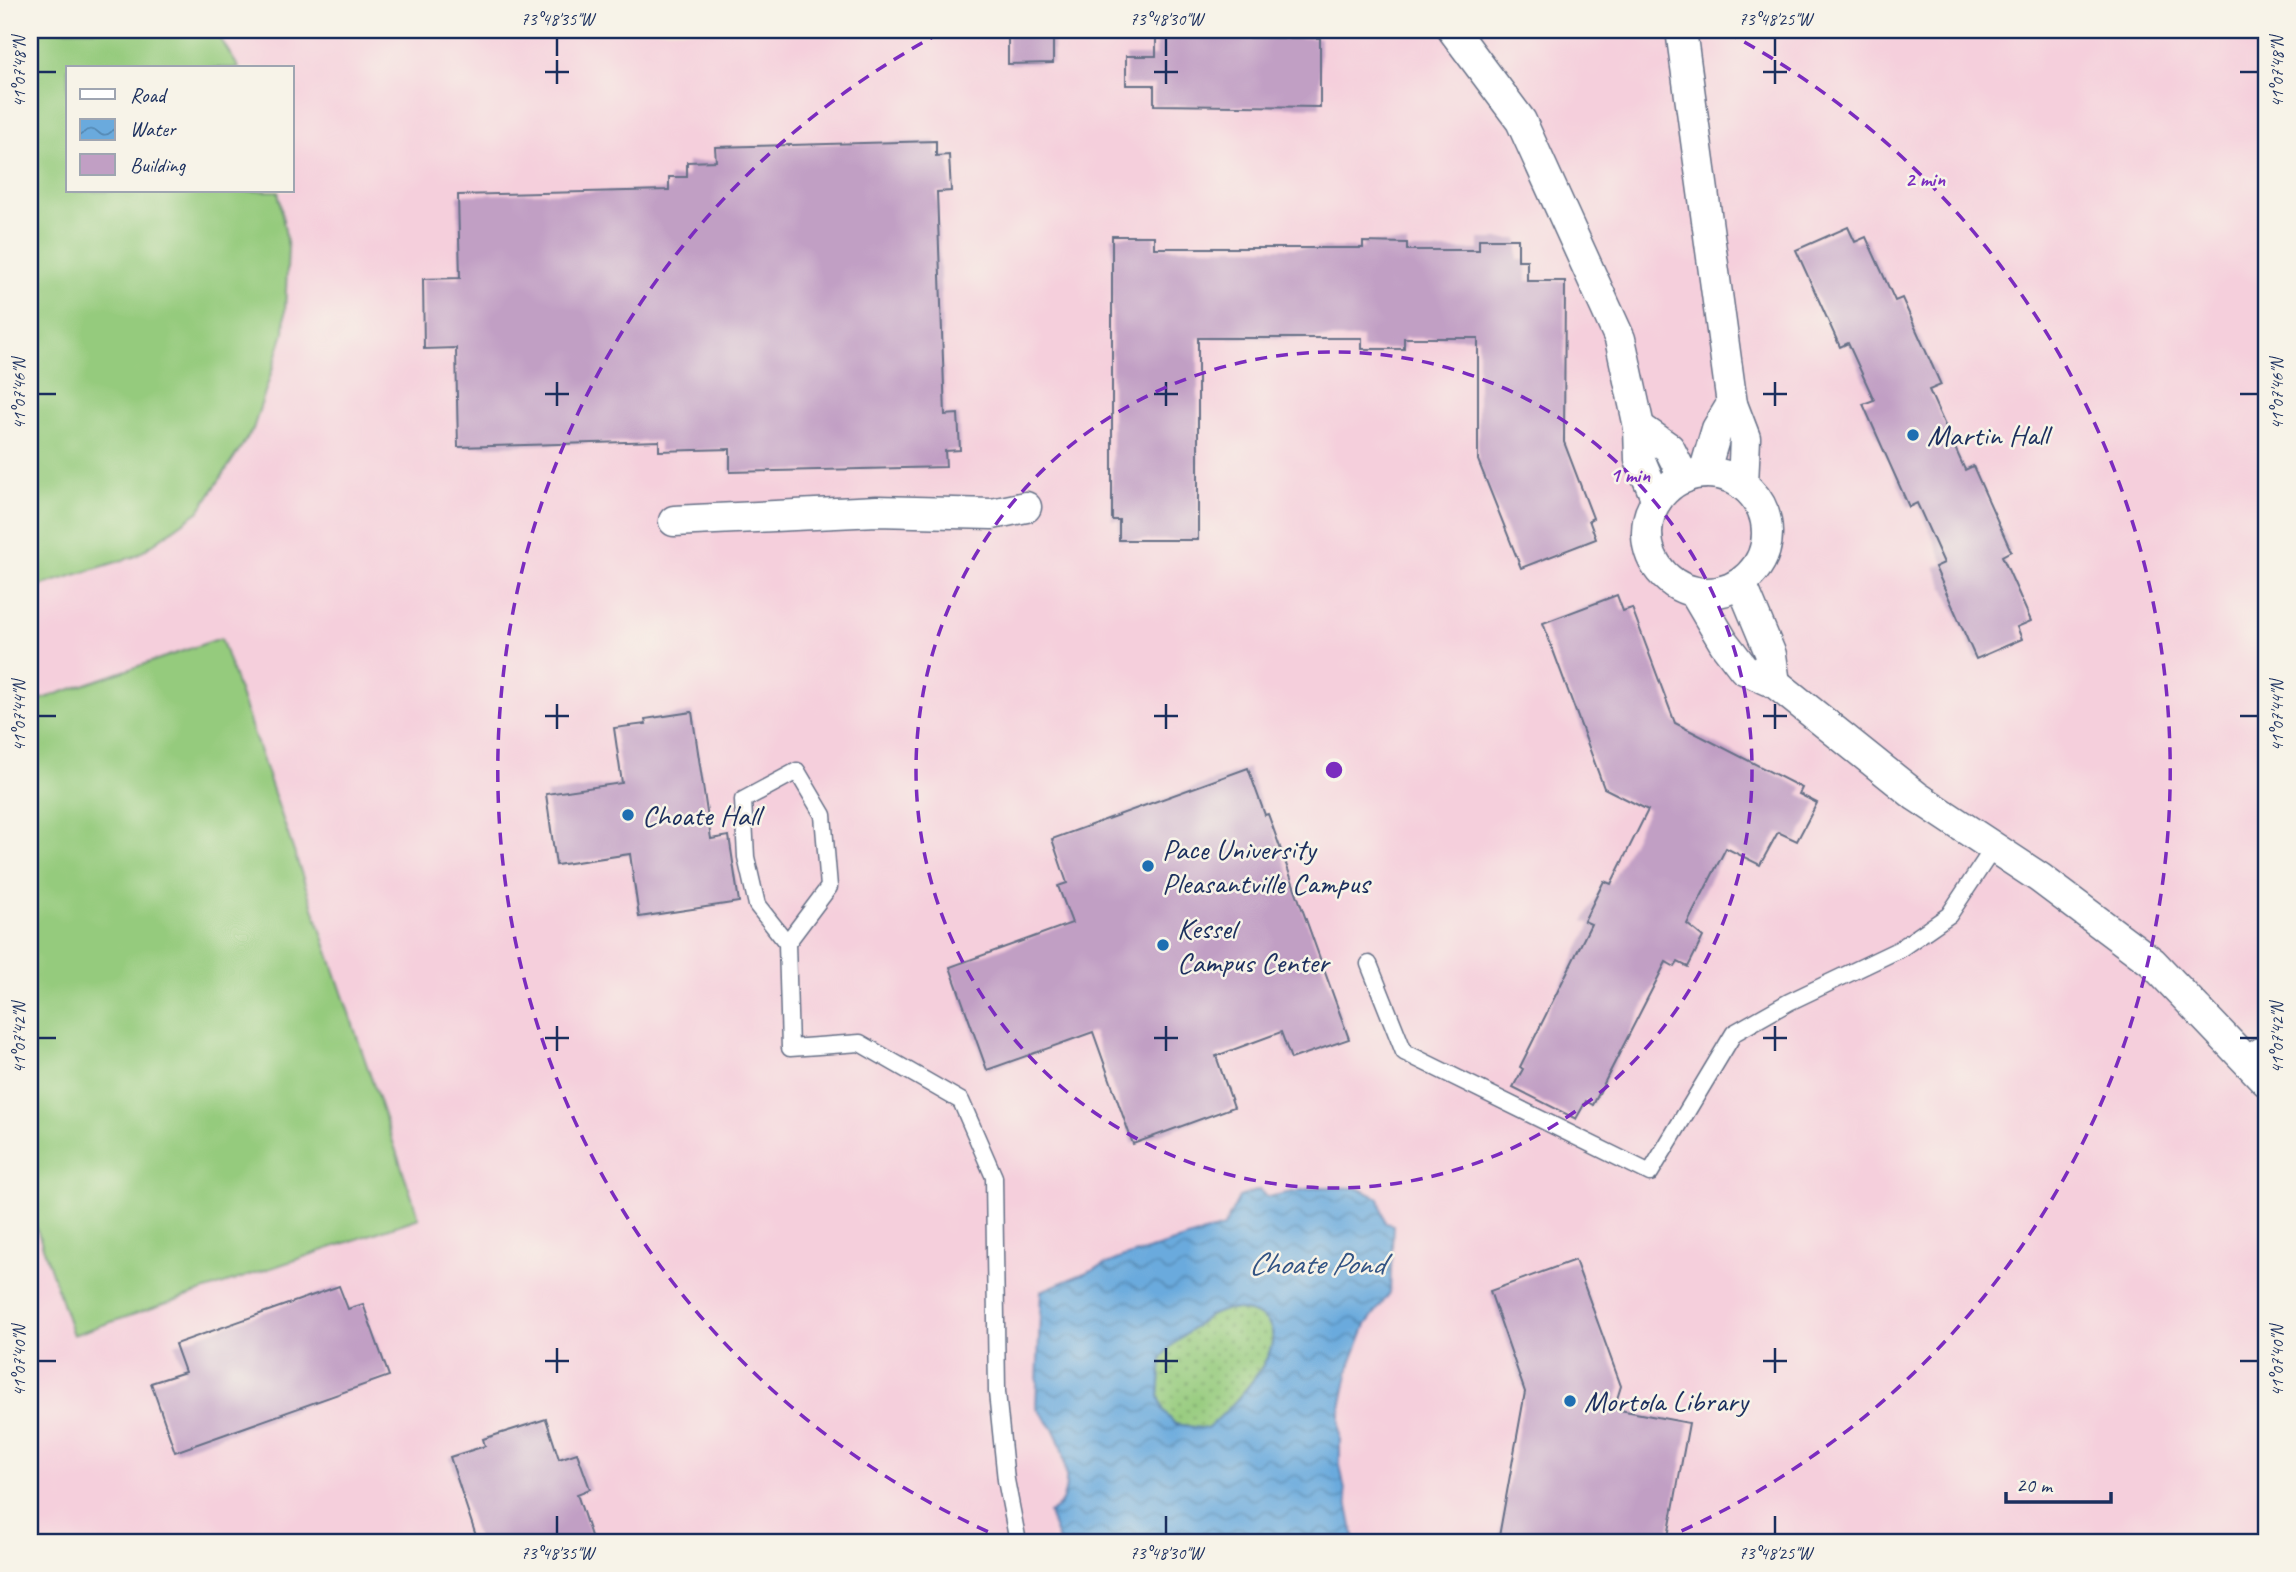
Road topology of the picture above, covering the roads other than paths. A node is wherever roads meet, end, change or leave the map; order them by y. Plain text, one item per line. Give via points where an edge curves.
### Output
1 (1453, 30) edge
2 (1681, 30) edge
3 (1732, 404) junction
4 (1639, 427) junction
5 (1694, 475) junction
6 (1743, 485) junction
7 (1657, 500) junction
8 (1026, 507) dead end
9 (674, 521) dead end
10 (1741, 583) junction
11 (1694, 592) junction
12 (1774, 683) junction
13 (1994, 847) junction
14 (787, 943) junction
15 (1369, 964) dead end
16 (2255, 1051) edge
17 (2266, 1081) edge
18 (1018, 1542) edge

1 - 4 street via 1521,121 1620,339
2 - 3 street
3 - 5 street
3 - 6 street via 1745,438
4 - 5 street via 1669,448
4 - 7 street via 1640,460
5 - 6 street via 1725,475
5 - 7 street
6 - 10 street via 1765,516 1768,535 1759,562
7 - 11 street via 1647,530 1655,562 1665,576
8 - 9 street via 1005,514 877,512
10 - 11 street via 1710,593
10 - 12 street via 1771,655
11 - 12 street via 1744,669
12 - 13 street via 1916,796
13 - 15 lane via 1949,915 1899,949 1734,1033 1650,1173 1404,1052
13 - 16 street via 2152,961
14 - 14 lane via 829,887 822,815 797,771 743,800 746,856 757,905
14 - 18 lane via 790,1048 860,1043 961,1101 994,1177 997,1392
16 - 17 street

